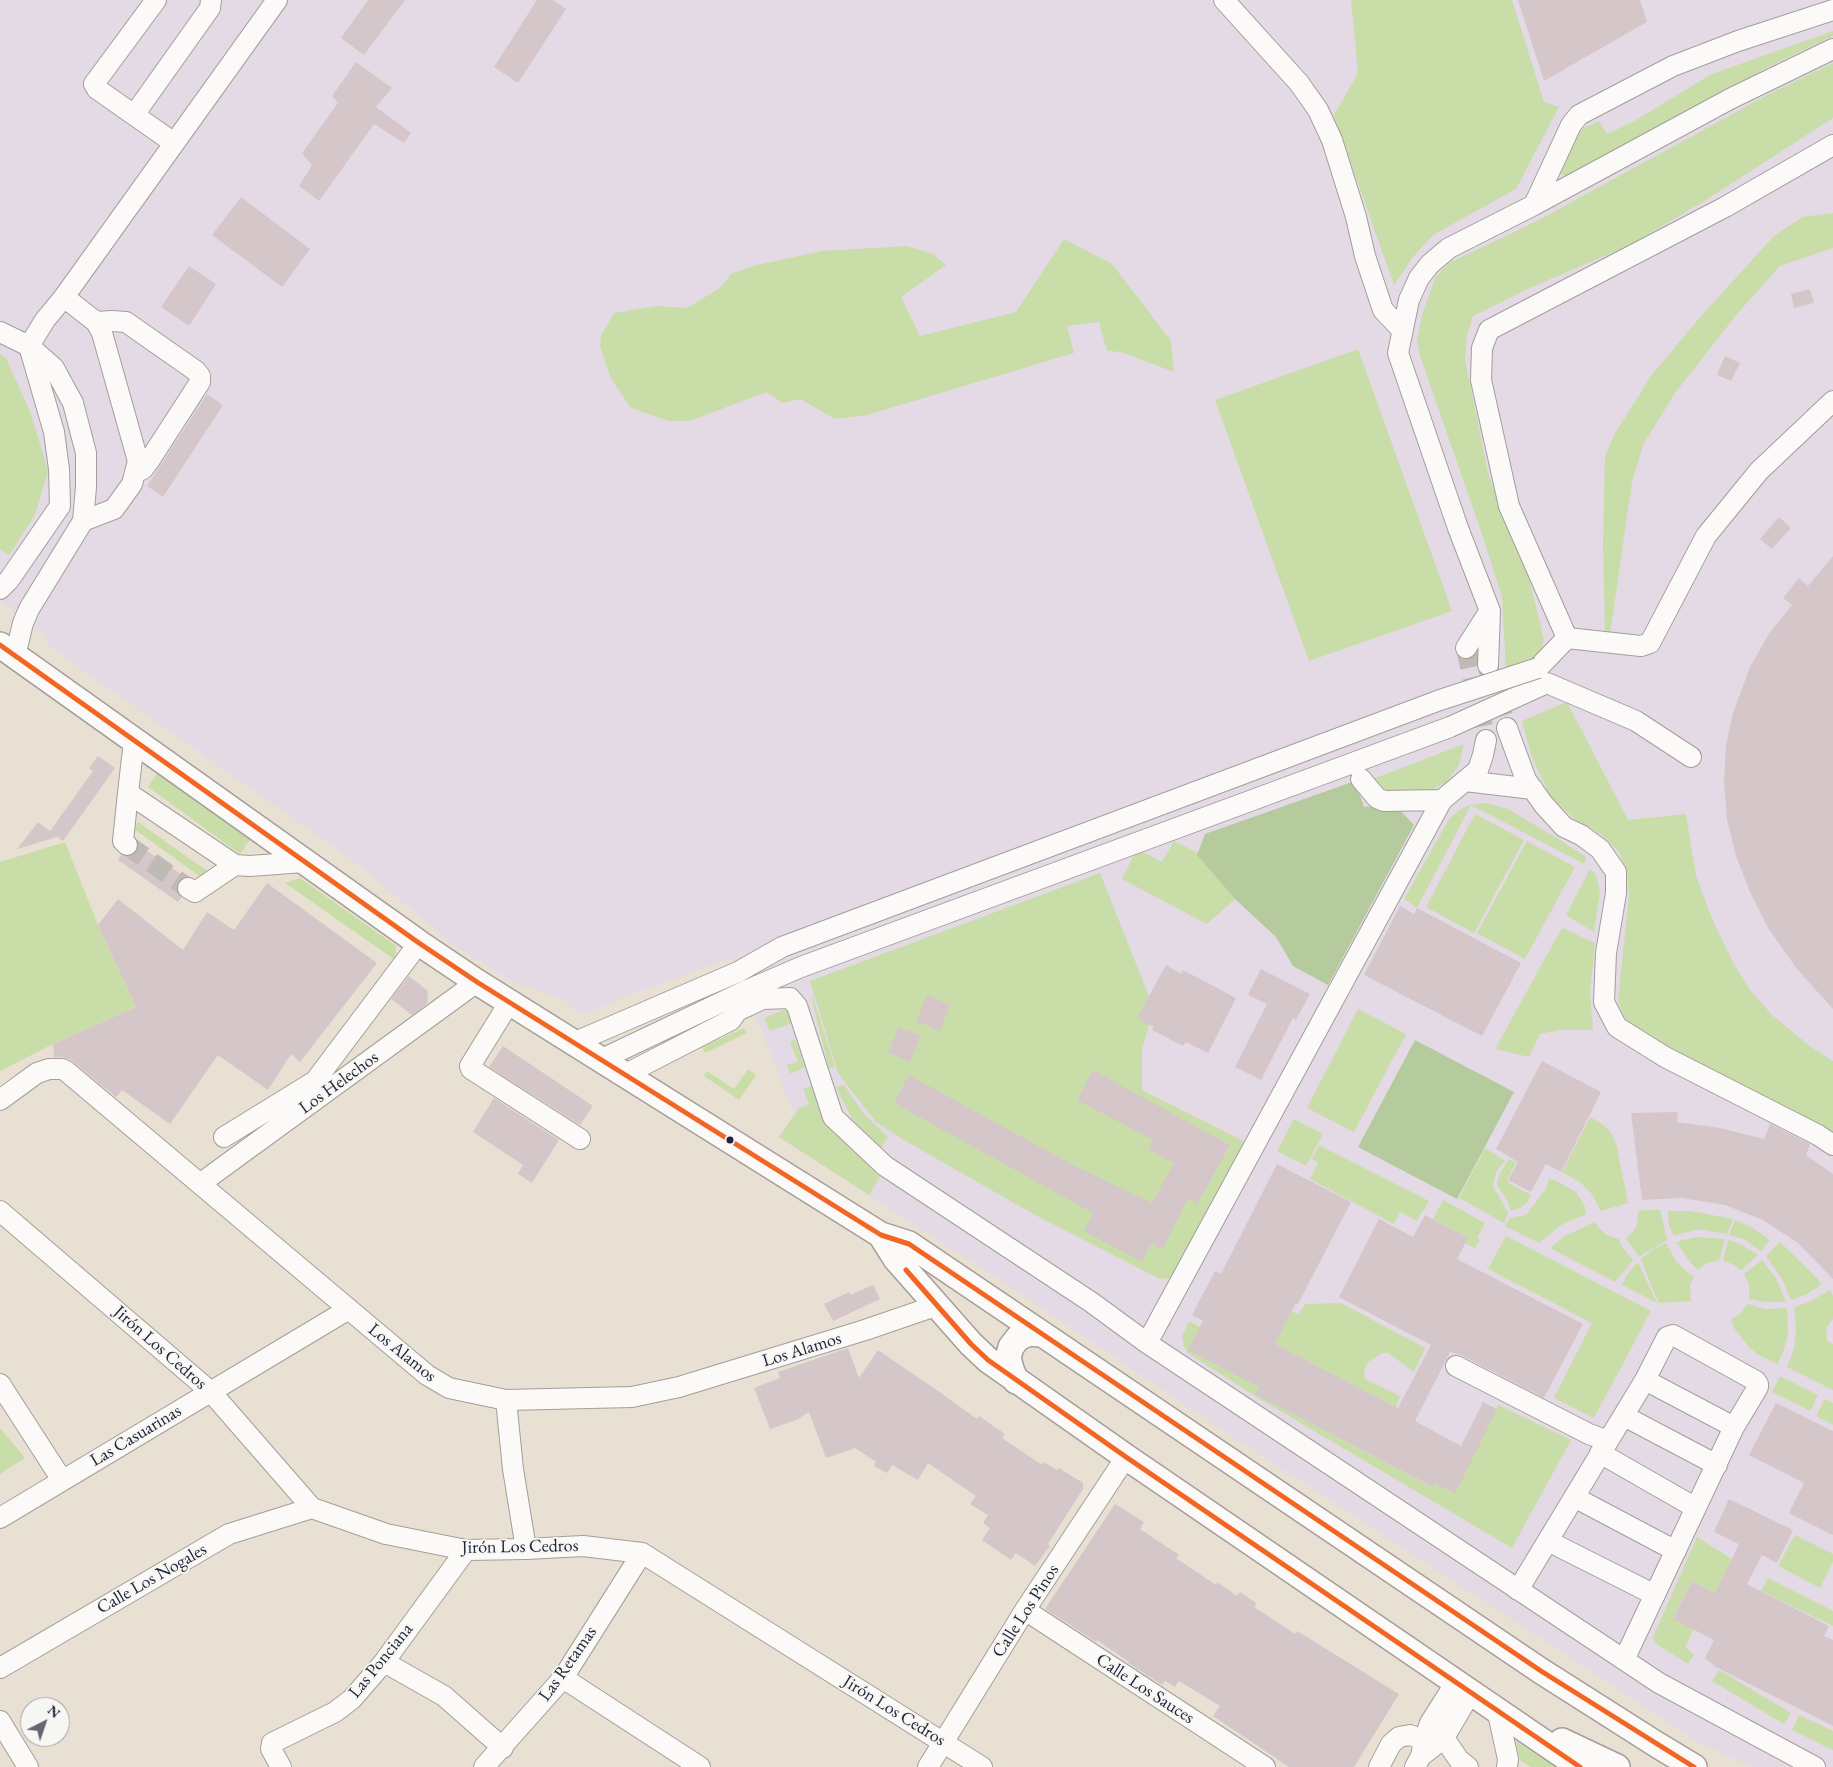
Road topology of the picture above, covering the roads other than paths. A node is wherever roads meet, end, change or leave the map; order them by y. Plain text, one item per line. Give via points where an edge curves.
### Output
1 (156, 0) edge
2 (211, 0) edge
3 (277, 0) edge
4 (1224, 0) edge
5 (1833, 10) edge
6 (1833, 49) edge
7 (134, 115) junction
8 (174, 143) junction
9 (1832, 145) edge
10 (1534, 205) junction
11 (64, 297) junction
12 (96, 322) junction
13 (1402, 330) junction
14 (0, 332) edge
15 (29, 346) junction
16 (1833, 402) edge
17 (136, 472) junction
18 (82, 521) junction
19 (0, 589) edge
20 (1490, 611) junction
21 (1567, 638) junction
22 (1466, 648) dead end
23 (8, 650) edge
24 (1488, 665) tunnel mouth
25 (134, 741) junction
26 (1691, 757) dead end
27 (1361, 779) dead end
28 (1465, 781) junction
29 (1533, 789) junction
30 (128, 794) junction
31 (1442, 800) junction
32 (128, 845) dead end
33 (304, 862) junction
34 (235, 865) junction
35 (188, 888) dead end
36 (419, 943) junction
37 (477, 982) junction
38 (509, 1003) junction
39 (572, 1043) junction
40 (600, 1060) junction
41 (624, 1075) junction
42 (0, 1100) edge
43 (224, 1136) dead end
44 (580, 1138) dead end
45 (1833, 1145) edge
46 (201, 1183) junction
47 (0, 1212) edge
48 (881, 1235) junction
49 (938, 1305) junction
50 (349, 1309) junction
51 (1040, 1334) junction
52 (1147, 1342) junction
53 (1456, 1366) dead end
54 (1646, 1380) junction
55 (1016, 1381) junction
56 (0, 1384) edge
57 (211, 1392) junction
58 (506, 1400) junction
59 (1624, 1416) junction
60 (1734, 1428) junction
61 (1604, 1447) junction
62 (1126, 1457) junction
63 (1717, 1465) junction
64 (62, 1480) junction
65 (1574, 1497) junction
66 (312, 1508) junction
67 (1696, 1508) junction
68 (0, 1518) edge
69 (1548, 1541) junction
70 (526, 1549) junction
71 (466, 1550) junction
72 (1676, 1551) junction
73 (642, 1553) junction
74 (1518, 1590) junction
75 (1655, 1595) junction
76 (1025, 1610) junction
77 (1624, 1660) junction
78 (384, 1662) junction
79 (0, 1668) edge
80 (562, 1678) junction
81 (1463, 1687) junction
82 (1502, 1713) junction
83 (0, 1721) edge
84 (1444, 1738) junction
85 (943, 1742) junction
86 (503, 1748) junction
87 (1420, 1754) edge
88 (28, 1767) edge
89 (281, 1767) edge
90 (484, 1767) edge
91 (700, 1767) edge
92 (928, 1767) edge
93 (982, 1767) edge
94 (1265, 1767) edge
95 (1379, 1767) edge
96 (1468, 1767) edge
97 (1508, 1767) edge
98 (1580, 1767) edge
99 (1618, 1767) edge
100 (1694, 1767) edge
101 (1814, 1767) edge

1 - 7 street via 94,84
2 - 7 street via 210,8
3 - 8 street
4 - 13 street via 1299,83 1318,110 1332,140 1356,217 1364,256 1383,310
5 - 10 street via 1669,67 1579,115 1571,125
6 - 10 street via 1730,99
7 - 8 street
8 - 11 street
9 - 21 street via 1725,206 1489,330 1482,348 1481,380 1509,506
10 - 13 street via 1449,248 1430,264 1409,300
11 - 12 street
11 - 15 street
12 - 17 street via 102,333 138,461
12 - 17 street via 126,322 200,376 200,382 149,461
13 - 20 street via 1398,353
14 - 15 street
15 - 18 street via 54,368 73,403 86,452
15 - 19 street via 54,432 60,506
16 - 21 street via 1759,471 1706,536 1650,643 1641,646
17 - 18 street via 132,484 114,509
18 - 23 street
20 - 22 street
20 - 24 street
21 - 39 street, bridge via 1538,668 1440,700 782,947 738,972
23 - 25 main road
25 - 30 street
25 - 33 main road
26 - 40 street via 1636,721 1547,683 1450,727 801,967
27 - 31 street via 1377,798 1384,801
28 - 29 street
28 - 29 street via 1478,770 1485,747 1511,736 1526,780
28 - 31 street
29 - 45 street via 1564,827 1600,849 1616,872 1616,893 1606,953 1604,1002 1617,1027 1665,1057
30 - 32 street via 123,840
30 - 34 street
31 - 52 street
33 - 34 street
33 - 36 main road
34 - 35 street via 195,892
36 - 37 main road
36 - 43 street via 315,1081
37 - 38 main road
37 - 46 street, Los Helechos
38 - 39 main road
38 - 44 street via 470,1069
39 - 40 main road
40 - 41 main road
41 - 48 main road
41 - 52 street via 731,1020 741,1022 767,1010 774,1000 790,998 794,1001 822,1078 833,1117 885,1166
42 - 46 street, Los Alamos via 37,1072 62,1069
46 - 50 street, Los Alamos
47 - 57 street, Jirón Los Cedros
48 - 49 main road via 896,1259
48 - 51 main road via 909,1244
49 - 55 main road via 980,1353
49 - 58 street, Los Alamos via 698,1382 648,1394 616,1399
50 - 57 street, Las Casuarinas
50 - 58 street, Los Alamos via 437,1383
51 - 55 main road via 1028,1333 1011,1346 1008,1358
51 - 100 main road via 1541,1671
52 - 74 street
53 - 61 street via 1589,1434
54 - 59 street
54 - 60 street
54 - 60 street via 1667,1338 1673,1335 1758,1384
55 - 62 main road
56 - 64 street
57 - 64 street, Las Casuarinas
57 - 66 street, Jirón Los Cedros
58 - 70 street
59 - 61 street
59 - 63 street
60 - 63 street
61 - 65 street
61 - 67 street
62 - 76 street, Calle Los Pinos
62 - 81 main road
63 - 67 street
64 - 68 street, Las Casuarinas
65 - 69 street
65 - 72 street
66 - 71 street, Jirón Los Cedros via 386,1534
66 - 79 street, Calle Los Nogales via 229,1534
67 - 72 street
69 - 74 street
69 - 75 street
70 - 71 street, Jirón Los Cedros
70 - 73 street, Jirón Los Cedros via 583,1546
71 - 78 street, Las Ponciana
72 - 75 street
73 - 80 street, Las Retamas
73 - 85 street, Jirón Los Cedros
74 - 77 street
75 - 77 street
76 - 85 street, Calle Los Pinos
76 - 94 street, Calle Los Sauces
77 - 101 street
78 - 86 street via 444,1696
78 - 89 street, Las Ponciana via 342,1707 272,1743 271,1749
80 - 86 street, Las Retamas
80 - 91 street
81 - 82 main road
81 - 84 street
81 - 87 street via 1430,1723
82 - 97 street
82 - 98 main road
82 - 99 main road
83 - 88 street
84 - 87 street
84 - 96 street
85 - 92 street, Calle Los Pinos
85 - 93 street, Jirón Los Cedros
86 - 90 street, Las Retamas
87 - 95 street via 1410,1734 1399,1737 1391,1744

